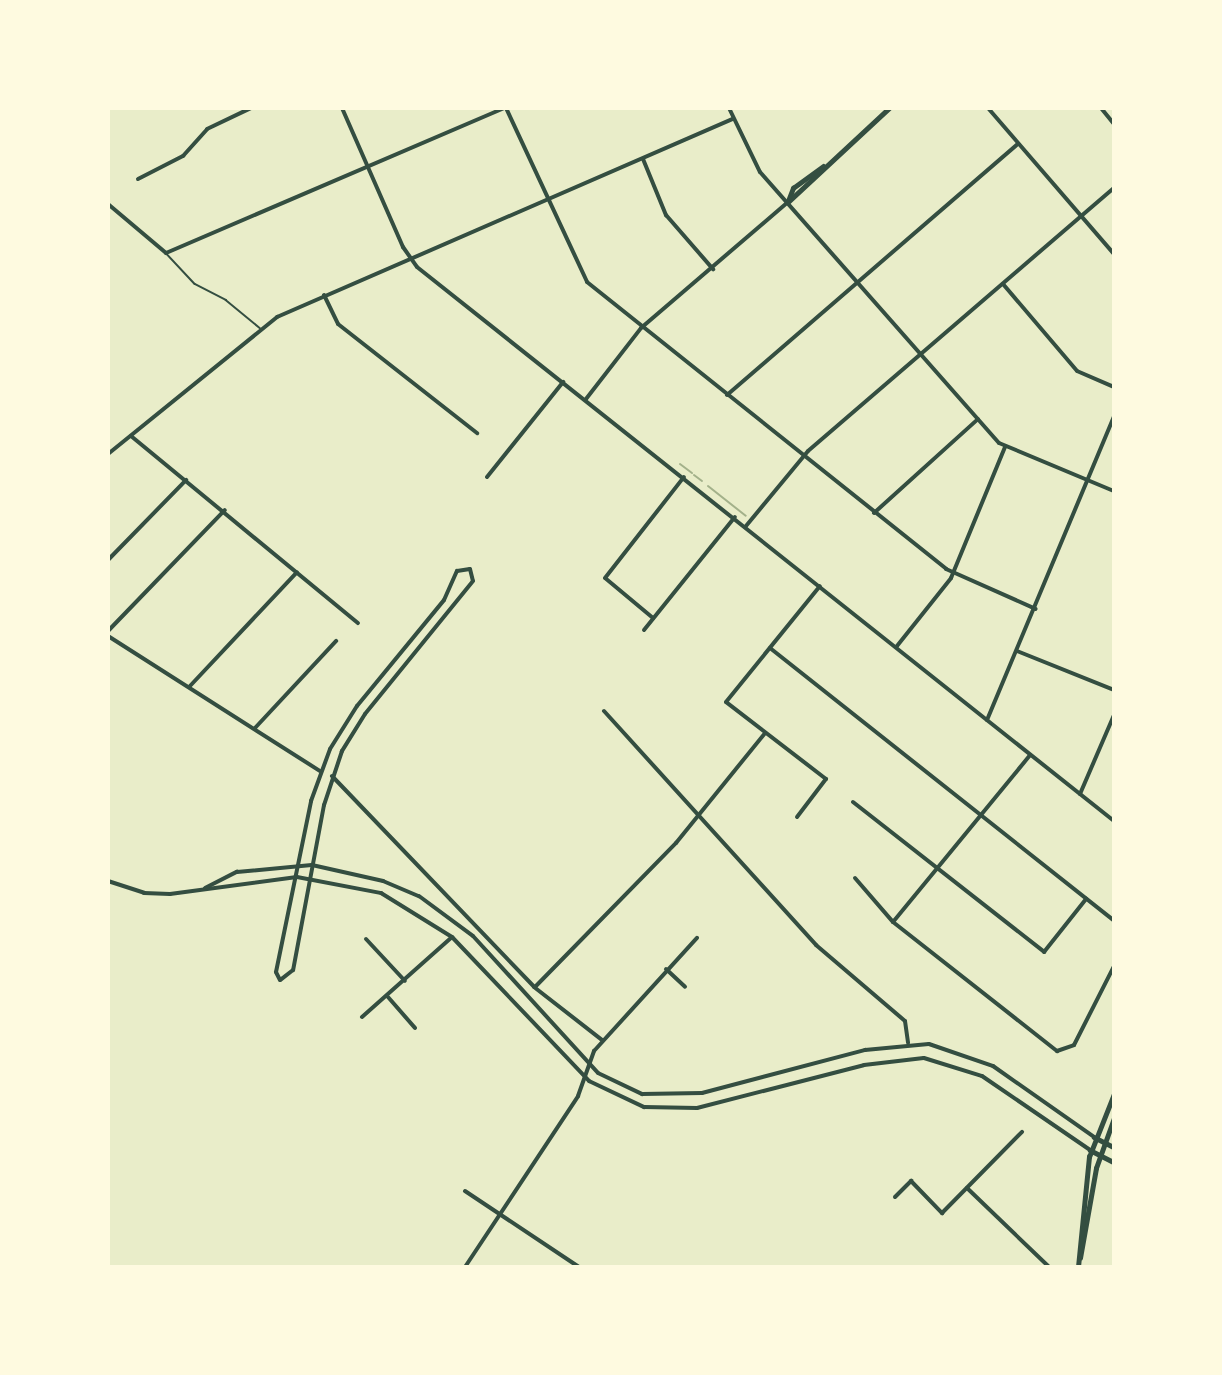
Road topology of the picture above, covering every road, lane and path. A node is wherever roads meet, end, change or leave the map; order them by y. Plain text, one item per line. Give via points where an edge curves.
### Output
1 (251, 108) edge
2 (342, 108) edge
3 (505, 108) edge
4 (729, 108) edge
5 (889, 108) edge
6 (988, 108) edge
7 (1101, 108) edge
8 (733, 118) junction
9 (1114, 124) edge
10 (1018, 144) junction
11 (643, 159) junction
12 (823, 166) junction
13 (367, 167) junction
14 (138, 178) dead end
15 (1114, 188) edge
16 (545, 200) junction
17 (788, 202) junction
18 (108, 204) edge
19 (1082, 217) junction
20 (166, 252) junction
21 (1114, 254) edge
22 (409, 259) junction
23 (713, 269) junction
24 (857, 281) junction
25 (1004, 284) junction
26 (324, 295) junction
27 (260, 328) junction
28 (641, 328) junction
29 (921, 354) junction
30 (563, 381) junction
31 (1114, 387) edge
32 (727, 395) junction
33 (586, 399) junction
34 (1114, 416) edge
35 (978, 419) junction
36 (477, 433) dead end
37 (130, 436) junction
38 (1005, 447) junction
39 (108, 454) edge
40 (803, 455) junction
41 (487, 477) dead end
42 (684, 477) junction
43 (186, 480) junction
44 (1088, 480) junction
45 (1114, 491) edge
46 (225, 510) junction
47 (874, 513) junction
48 (735, 517) junction
49 (746, 526) junction
50 (108, 560) edge
51 (297, 572) junction
52 (953, 574) junction
53 (820, 585) junction
54 (1036, 609) junction
55 (653, 618) junction
56 (358, 623) dead end
57 (644, 630) dead end
58 (108, 631) edge
59 (108, 636) edge
60 (336, 641) dead end
61 (897, 646) junction
62 (770, 648) junction
63 (1017, 651) junction
64 (189, 686) junction
65 (1114, 690) edge
66 (604, 711) dead end
67 (1114, 715) edge
68 (987, 720) junction
69 (255, 728) junction
70 (765, 733) junction
71 (1030, 755) junction
72 (320, 771) junction
73 (332, 776) junction
74 (1080, 794) junction
75 (853, 802) dead end
76 (702, 814) junction
77 (981, 816) junction
78 (797, 817) dead end
79 (1114, 821) edge
80 (300, 865) junction
81 (312, 865) junction
82 (936, 869) junction
83 (297, 877) junction
84 (309, 878) junction
85 (855, 878) dead end
86 (108, 881) edge
87 (204, 888) junction
88 (1086, 899) junction
89 (1114, 921) edge
90 (893, 922) junction
91 (452, 937) junction
92 (696, 938) dead end
93 (366, 939) dead end
94 (1114, 967) edge
95 (666, 969) junction
96 (405, 981) junction
97 (535, 987) junction
98 (685, 987) dead end
99 (388, 997) junction
100 (362, 1017) dead end
101 (415, 1028) dead end
102 (602, 1040) junction
103 (908, 1043) junction
104 (590, 1063) junction
105 (585, 1078) junction
106 (1114, 1094) edge
107 (1114, 1118) edge
108 (1023, 1132) dead end
109 (1094, 1137) junction
110 (1103, 1142) junction
111 (1114, 1147) edge
112 (1090, 1150) junction
113 (1100, 1155) junction
114 (1114, 1162) edge
115 (967, 1188) junction
116 (465, 1191) dead end
117 (895, 1197) dead end
118 (499, 1216) junction
119 (465, 1267) edge
120 (579, 1267) edge
121 (1049, 1267) edge
122 (1078, 1267) edge

1 - 14 street via 207,129 183,156
2 - 13 street
3 - 13 street
3 - 16 street
4 - 8 street
5 - 12 street
6 - 10 street
7 - 9 street
8 - 11 street
8 - 17 street via 754,164
10 - 19 street
10 - 24 street
11 - 16 street
11 - 23 street via 666,215
12 - 17 street
12 - 17 street via 793,188
13 - 20 street
13 - 22 street
15 - 19 street
16 - 22 street
16 - 28 street via 580,274
17 - 23 street
17 - 24 street
18 - 20 street
19 - 21 street
19 - 25 street
20 - 27 lane via 195,284 226,300
22 - 26 street
22 - 30 street
23 - 28 street
24 - 29 street
24 - 32 street
25 - 29 street
25 - 31 street via 1077,371
26 - 27 street
26 - 36 street via 338,324
27 - 37 street
28 - 32 street
28 - 33 street
29 - 35 street
29 - 40 street
30 - 33 street
30 - 41 street
32 - 40 street
33 - 42 street
34 - 44 street
35 - 38 street
35 - 47 street
37 - 39 street
37 - 43 street
38 - 44 street
38 - 52 street
40 - 47 street
40 - 49 street
42 - 48 street
42 - 55 street via 605,578
43 - 46 street
43 - 50 street
44 - 45 street
44 - 54 street
46 - 51 street
46 - 58 street
47 - 52 street
48 - 49 street
48 - 55 street
49 - 53 street
51 - 56 street
51 - 64 street
52 - 54 street
52 - 61 street
53 - 61 street
53 - 62 street
54 - 63 street
55 - 57 street
59 - 64 street
60 - 69 street
61 - 68 street
62 - 70 street via 726,702
62 - 77 street
63 - 65 street
63 - 68 street
64 - 69 street
66 - 76 street
67 - 74 street
68 - 71 street
69 - 72 street
70 - 76 street
70 - 78 street via 826,779
71 - 74 street
71 - 77 street
72 - 73 street via 357,706 444,600 457,571 470,569 473,581 365,714
72 - 80 street
73 - 81 street
73 - 97 street
74 - 79 street
75 - 82 street
76 - 97 street
76 - 103 street via 816,945 904,1021
77 - 82 street
77 - 88 street
80 - 81 street
80 - 83 street
80 - 87 street via 237,872
81 - 84 street
81 - 104 street via 383,880 443,912
82 - 88 street via 1044,952
82 - 90 street
83 - 84 street
83 - 84 street via 277,968 278,978 285,980 294,964
83 - 87 street
84 - 91 street via 381,894
85 - 90 street
86 - 87 street via 152,894
88 - 89 street
90 - 94 street via 1057,1051 1074,1045
91 - 96 street
91 - 105 street
92 - 95 street
93 - 96 street
95 - 98 street
95 - 102 street
96 - 99 street
97 - 102 street
99 - 100 street
99 - 101 street
102 - 104 street
103 - 104 street via 671,1097 618,1085
103 - 109 street via 942,1046 977,1058
104 - 105 street
105 - 112 street via 627,1103 676,1110 892,1059 938,1059 982,1076
105 - 118 street via 578,1096
106 - 109 street
107 - 110 street
108 - 115 street
109 - 110 street
109 - 112 street
110 - 111 street
110 - 113 street
112 - 113 street
112 - 122 street
113 - 114 street
113 - 122 street
115 - 117 street via 942,1213 911,1181
115 - 121 street
116 - 118 street
118 - 119 street
118 - 120 street

